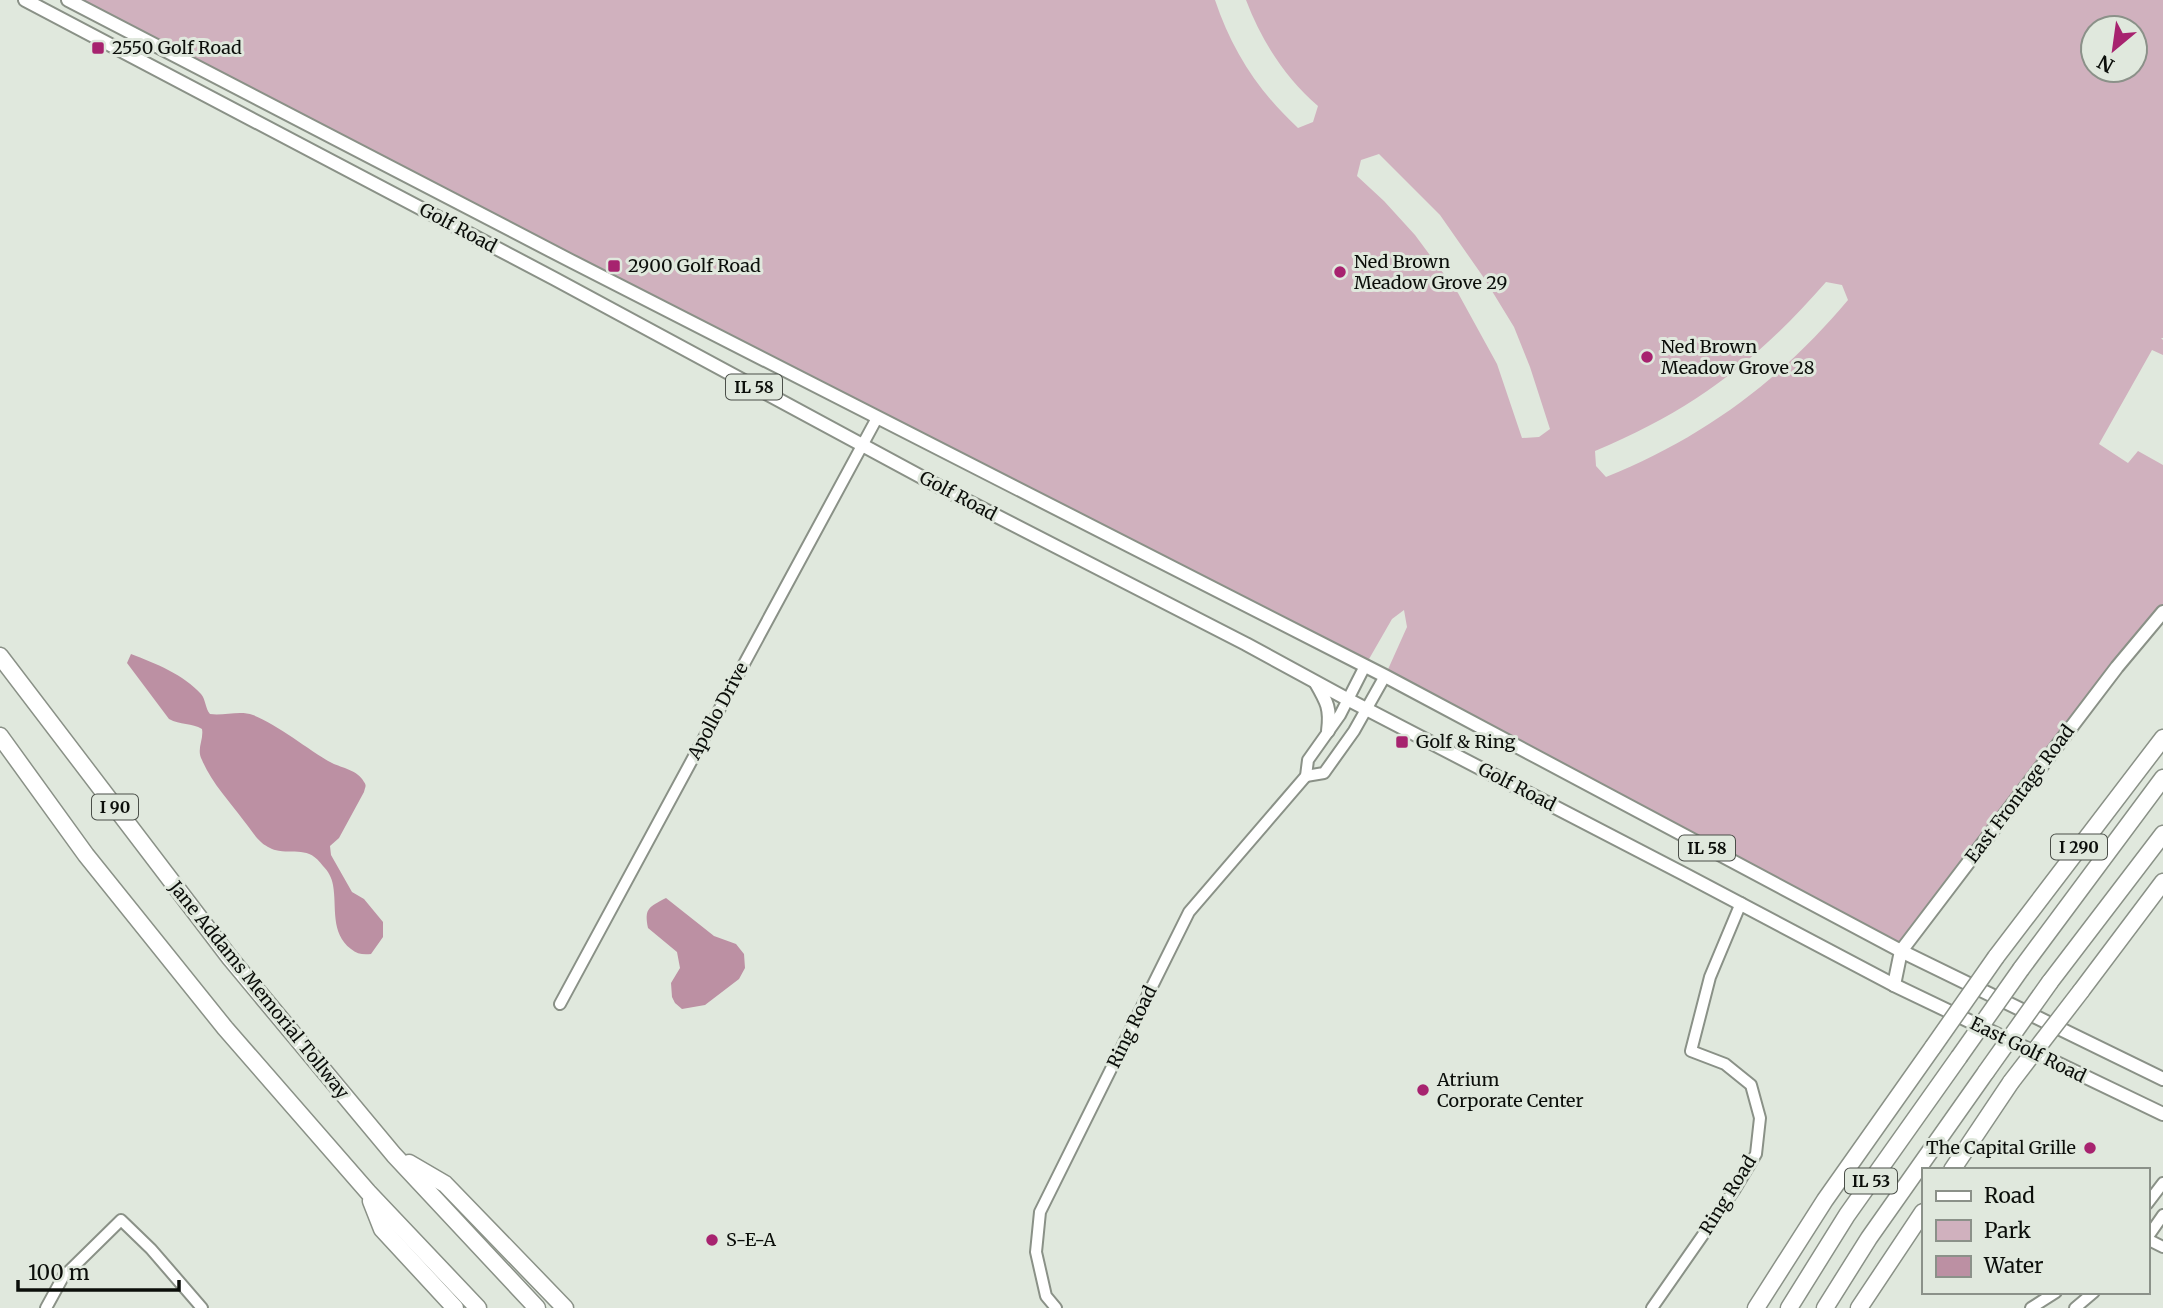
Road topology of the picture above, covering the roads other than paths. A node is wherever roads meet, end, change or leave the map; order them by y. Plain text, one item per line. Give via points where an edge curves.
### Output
1 (25, 0) edge
2 (68, 0) edge
3 (877, 418) junction
4 (863, 445) junction
5 (2163, 612) edge
6 (0, 656) edge
7 (1366, 666) junction
8 (1385, 676) junction
9 (1316, 682) junction
10 (1347, 699) junction
11 (1366, 710) junction
12 (1328, 731) junction
13 (0, 736) edge
14 (2163, 737) edge
15 (1306, 776) junction
16 (2163, 778) edge
17 (2163, 834) edge
18 (2162, 885) edge
19 (1741, 903) junction
20 (1900, 951) junction
21 (1894, 985) junction
22 (559, 1004) dead end
23 (2163, 1079) edge
24 (2163, 1114) edge
25 (394, 1155) junction
26 (1953, 1168) edge
27 (2163, 1183) edge
28 (368, 1192) junction
29 (2149, 1201) edge
30 (1922, 1213) edge
31 (2163, 1215) edge
32 (2149, 1236) edge
33 (1771, 1284) junction
34 (2053, 1294) edge
35 (2092, 1294) edge
36 (46, 1308) edge
37 (202, 1308) edge
38 (454, 1308) edge
39 (478, 1308) edge
40 (537, 1308) edge
41 (565, 1308) edge
42 (1056, 1308) edge
43 (1653, 1308) edge
44 (1751, 1308) edge
45 (1756, 1308) edge
46 (1789, 1308) edge
47 (1825, 1308) edge
48 (1858, 1308) edge
49 (2031, 1308) edge
50 (2075, 1308) edge

1 - 4 main road, Golf Road / IL 58
2 - 3 main road, Golf Road / IL 58
3 - 4 street, Apollo Drive
3 - 7 main road, Golf Road / IL 58
4 - 9 main road, Golf Road / IL 58
4 - 22 street, Apollo Drive
5 - 20 main road, East Frontage Road
6 - 25 highway, Jane Addams Memorial Tollway / I 90 via 230,958
7 - 8 main road, Golf Road / IL 58
7 - 10 street, Ring Road
8 - 11 street, Ring Road
8 - 20 main road, Golf Road / IL 58
9 - 10 main road, Golf Road / IL 58
9 - 12 main road via 1328,704
10 - 11 main road, Golf Road / IL 58
10 - 12 street, Ring Road
11 - 15 street, Ring Road via 1324,773
11 - 19 main road, Golf Road / IL 58
12 - 15 street, Ring Road via 1308,760
13 - 28 highway, I 90 via 86,855 216,1017
14 - 33 highway, I 290, bridge via 1996,957
15 - 42 street, Ring Road via 1189,912 1040,1212 1036,1252 1046,1296
16 - 46 highway, IL 53, bridge via 1847,1215
17 - 47 highway, IL 53, bridge via 2050,982 1869,1238
18 - 26 highway, bridge via 2011,1082
19 - 21 main road, Golf Road / IL 58
19 - 43 street, Ring Road via 1710,977 1691,1051 1725,1064 1751,1085 1760,1118 1756,1154
20 - 21 main road, East Frontage Road
20 - 23 main road, East Golf Road / IL 58
21 - 24 main road, East Golf Road / IL 58
25 - 40 highway, Jane Addams Memorial Tollway / I 90
25 - 41 highway via 444,1184
27 - 29 street
28 - 38 highway via 382,1229
28 - 39 highway, I 90
30 - 48 highway
31 - 32 street
33 - 44 highway
33 - 45 highway, I 290
34 - 49 street
35 - 50 street
36 - 37 street via 63,1277 121,1220

